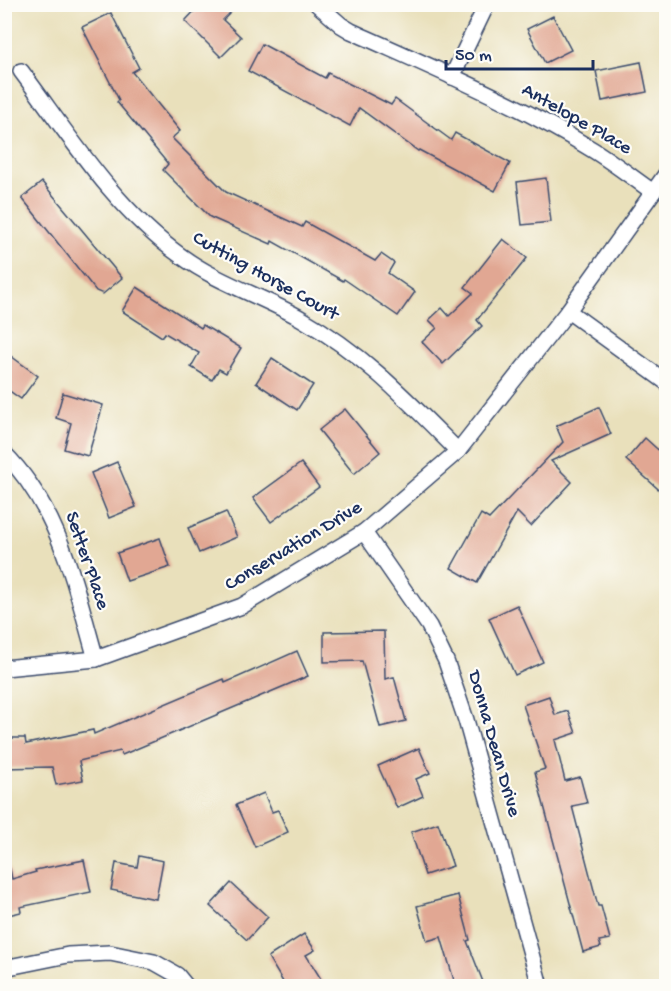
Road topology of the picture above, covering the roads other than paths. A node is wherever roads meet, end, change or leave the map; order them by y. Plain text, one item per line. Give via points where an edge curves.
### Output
1 (317, 4) edge
2 (487, 4) edge
3 (21, 71) dead end
4 (452, 77) junction
5 (666, 174) edge
6 (653, 192) junction
7 (568, 311) junction
8 (666, 382) edge
9 (458, 451) junction
10 (4, 453) edge
11 (364, 532) junction
12 (96, 659) junction
13 (4, 668) edge
14 (4, 968) edge
15 (186, 987) edge
16 (540, 987) edge

1 - 4 street, Antelope Place via 351,31
2 - 4 street
3 - 9 street, Cutting Horse Court via 105,182 154,234 210,275 301,318 345,346 388,381
4 - 6 street, Antelope Place via 595,151
5 - 6 street, Conservation Drive
6 - 7 street, Conservation Drive
7 - 8 street
7 - 9 street, Conservation Drive
9 - 11 street, Conservation Drive
10 - 12 street, Setter Place via 32,486 57,532
11 - 12 street, Conservation Drive via 242,606
11 - 16 street, Donna Dean Drive via 429,626 446,662 466,720
12 - 13 street, Conservation Drive
14 - 15 street via 68,955 110,953 154,962 177,975

